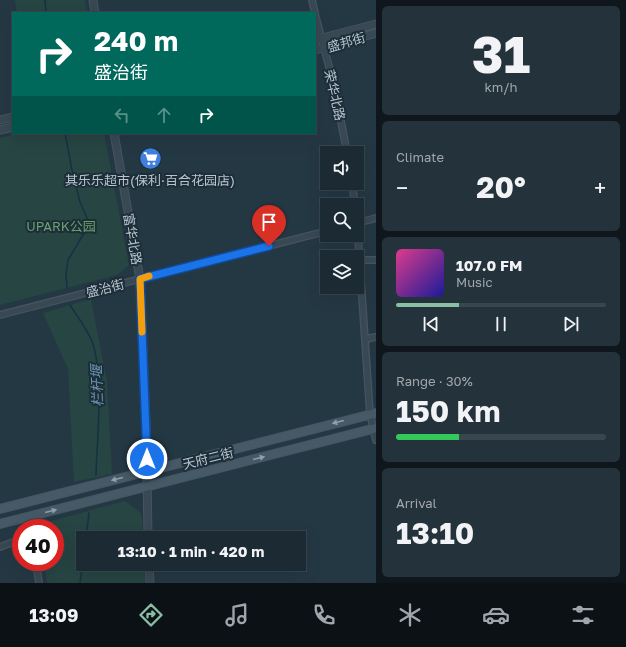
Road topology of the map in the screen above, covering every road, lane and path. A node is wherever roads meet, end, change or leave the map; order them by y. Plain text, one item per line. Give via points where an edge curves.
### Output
1 (92, 0) edge
2 (312, 0) edge
3 (94, 12) edge
4 (315, 12) edge
5 (316, 22) edge
6 (376, 24) edge
7 (376, 34) edge
8 (318, 39) edge
9 (324, 48) junction
10 (316, 50) edge
11 (12, 116) edge
12 (0, 120) edge
13 (12, 127) edge
14 (0, 130) edge
15 (114, 134) edge
16 (346, 146) edge
17 (376, 218) edge
18 (364, 221) edge
19 (320, 233) edge
20 (364, 260) edge
21 (376, 260) edge
22 (140, 279) junction
23 (362, 294) edge
24 (0, 315) edge
25 (376, 337) edge
26 (365, 339) junction
27 (373, 414) edge
28 (375, 428) edge
29 (376, 440) edge
30 (147, 472) junction
31 (147, 487) junction
32 (0, 509) edge
33 (29, 517) joint
34 (0, 524) edge
35 (148, 531) edge
36 (12, 543) edge
37 (0, 547) edge
38 (37, 571) edge
39 (149, 571) edge
40 (39, 583) edge
41 (150, 583) edge

1 - 3 street
2 - 4 street, 荣华北路
5 - 8 street, 荣华北路
6 - 8 street, 盛邦街
7 - 9 street, 盛邦街
8 - 9 street, 荣华北路
9 - 10 street, 盛邦街
9 - 16 street, 荣华北路
11 - 12 street
13 - 14 street
15 - 22 street, 富华北路
17 - 18 street
19 - 22 street, 盛治街
20 - 21 street
22 - 24 street, 盛治街
22 - 30 street, 富华北路
23 - 26 street
25 - 26 street
26 - 27 street
27 - 28 street
27 -> 30 main road, 天府二街
28 - 29 street
31 -> 28 main road, 天府二街
30 - 31 street, 富华北路
30 -> 32 main road, 天府二街
33 -> 31 main road, 天府二街
31 - 35 street, 富华北路
33 - 34 main road, 天府二街
36 - 37 street
38 - 40 street
39 - 41 street

